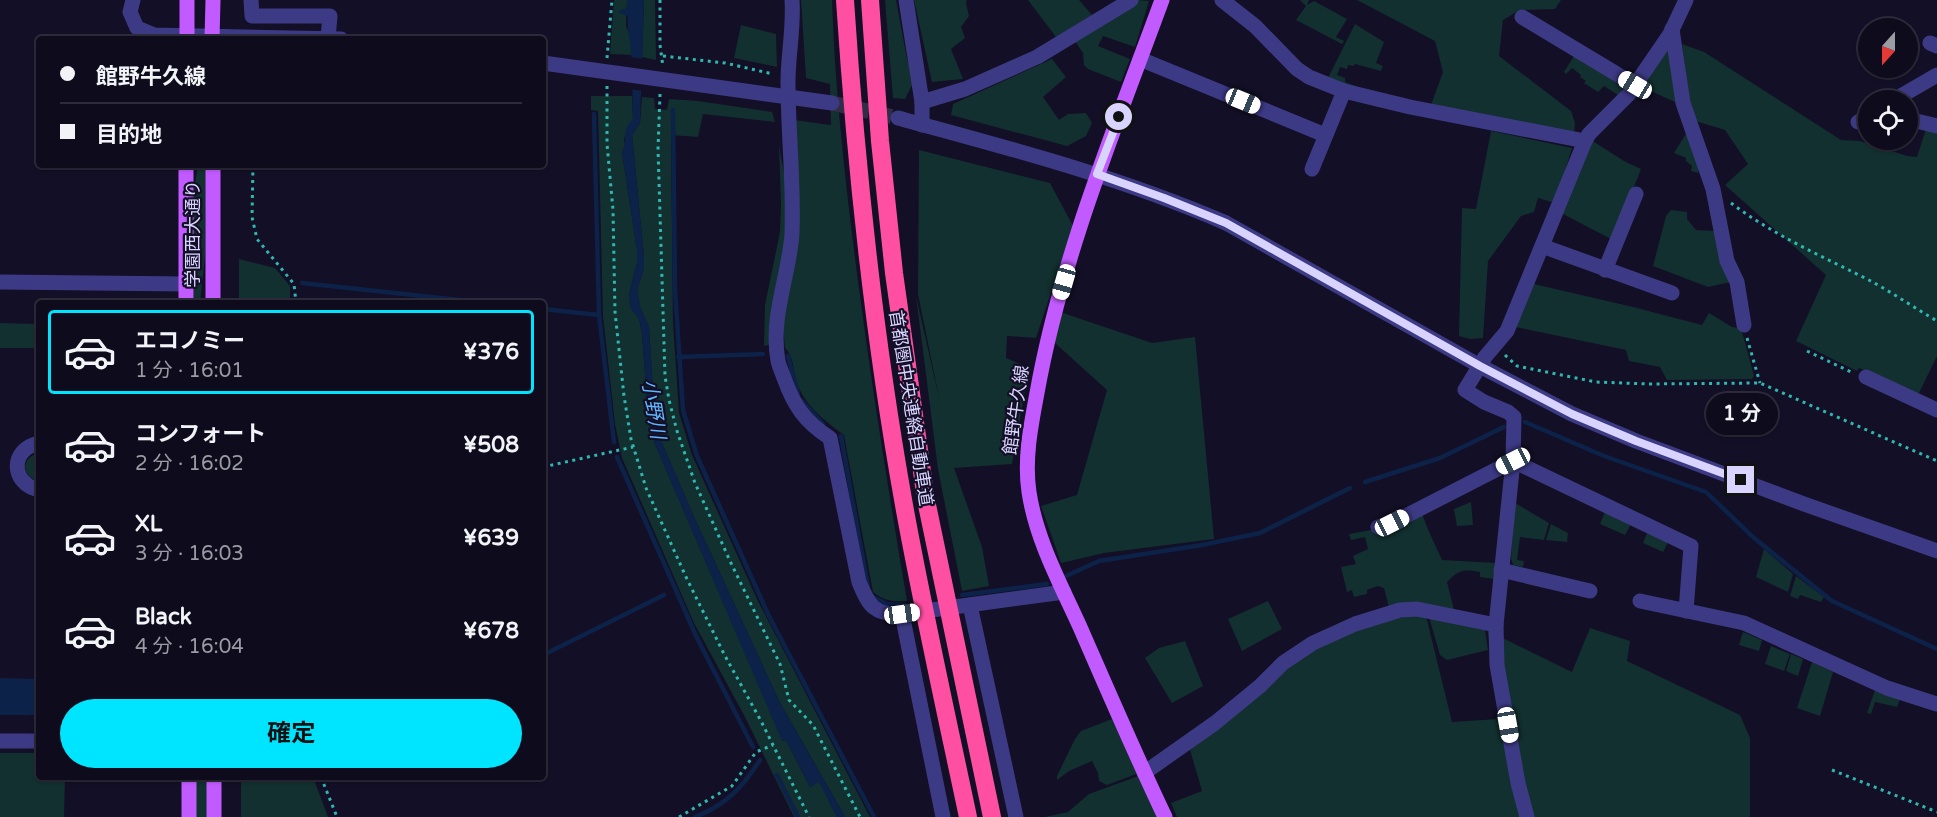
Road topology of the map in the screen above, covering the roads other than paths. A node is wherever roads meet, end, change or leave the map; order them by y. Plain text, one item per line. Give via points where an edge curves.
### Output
1 (133, 0) edge
2 (187, 0) edge
3 (213, 0) edge
4 (252, 0) edge
5 (792, 0) edge
6 (845, 0) edge
7 (870, 0) edge
8 (906, 0) edge
9 (1131, 0) edge
10 (1162, 0) edge
11 (1222, 0) edge
12 (1686, 0) edge
13 (1522, 17) dead end
14 (1672, 29) junction
15 (170, 36) edge
16 (187, 36) edge
17 (213, 36) edge
18 (334, 36) edge
19 (1140, 59) junction
20 (546, 63) edge
21 (1937, 75) edge
22 (1635, 85) junction
23 (1344, 90) junction
24 (1911, 90) edge
25 (788, 96) junction
26 (922, 102) junction
27 (832, 103) tunnel mouth
28 (898, 118) tunnel mouth
29 (1918, 121) edge
30 (922, 125) junction
31 (1937, 126) edge
32 (1325, 135) junction
33 (1585, 141) junction
34 (186, 168) edge
35 (213, 168) edge
36 (1312, 169) dead end
37 (1097, 174) junction
38 (1636, 194) dead end
39 (1542, 246) junction
40 (1605, 270) junction
41 (0, 282) edge
42 (186, 284) junction
43 (1672, 293) dead end
44 (186, 300) edge
45 (213, 300) edge
46 (1744, 325) road end
47 (1480, 366) junction
48 (1866, 377) road end
49 (1937, 410) edge
50 (36, 443) edge
51 (1513, 461) junction
52 (36, 489) edge
53 (1378, 526) dead end
54 (1937, 551) edge
55 (1501, 570) junction
56 (1590, 591) dead end
57 (1064, 592) junction
58 (1640, 601) dead end
59 (970, 605) junction
60 (1686, 611) junction
61 (902, 614) junction
62 (1496, 624) junction
63 (1937, 704) edge
64 (0, 741) edge
65 (36, 741) edge
66 (1144, 773) junction
67 (189, 780) edge
68 (214, 780) edge
69 (189, 817) edge
70 (214, 817) edge
71 (943, 817) edge
72 (968, 817) edge
73 (992, 817) edge
74 (1016, 817) edge
75 (1166, 817) edge
76 (1527, 817) edge

1 - 15 street via 130,12 137,28
2 - 16 main road
3 - 17 main road
4 - 18 street via 252,16 330,16
5 - 25 street
6 - 72 highway, 首都圏中央連絡自動車道 via 863,218 895,449 921,596
7 - 73 highway, 首都圏中央連絡自動車道 via 894,273 927,500
8 - 26 street
9 - 26 street via 1037,57 965,89
10 - 19 main road, 館野牛久線
11 - 23 street via 1298,69
12 - 14 street
13 - 22 street
14 - 22 street
14 - 46 street via 1683,103 1713,189
19 - 32 street
19 - 37 main road, 館野牛久線
20 - 25 street
21 - 24 street
22 - 33 street
23 - 32 street
23 - 33 street
25 - 27 street
25 - 61 street via 792,236 778,310 778,361 790,396 801,413 830,438 859,582 868,604 883,613
26 - 30 street
28 - 30 street
29 - 31 street
30 - 37 street
32 - 36 street
33 - 39 street
34 - 42 main road, 学園西大通り
35 - 45 main road, 学園西大通り
37 - 47 street via 1226,223
37 - 57 main road, 館野牛久線 via 1043,357 1027,465 1041,540
38 - 40 street
39 - 40 street
39 - 47 street via 1507,331
40 - 43 street
41 - 42 street
42 - 44 main road, 学園西大通り
47 - 51 street via 1465,390 1514,417
47 - 54 street via 1572,414 1636,441
48 - 49 street
50 - 52 street via 20,454 17,468 23,482
51 - 53 street via 1392,523
51 - 55 street
51 - 60 street via 1691,546
55 - 56 street
55 - 62 street
57 - 59 street
57 - 66 main road, 館野牛久線
58 - 60 street
59 - 61 street
59 - 74 street
60 - 63 street via 1744,623 1887,688
61 - 71 street
62 - 66 street via 1417,609 1400,610 1355,624 1313,643 1283,663 1215,723
62 - 76 street via 1497,665
64 - 65 street
66 - 75 main road, 館野牛久線
67 - 69 main road
68 - 70 main road

